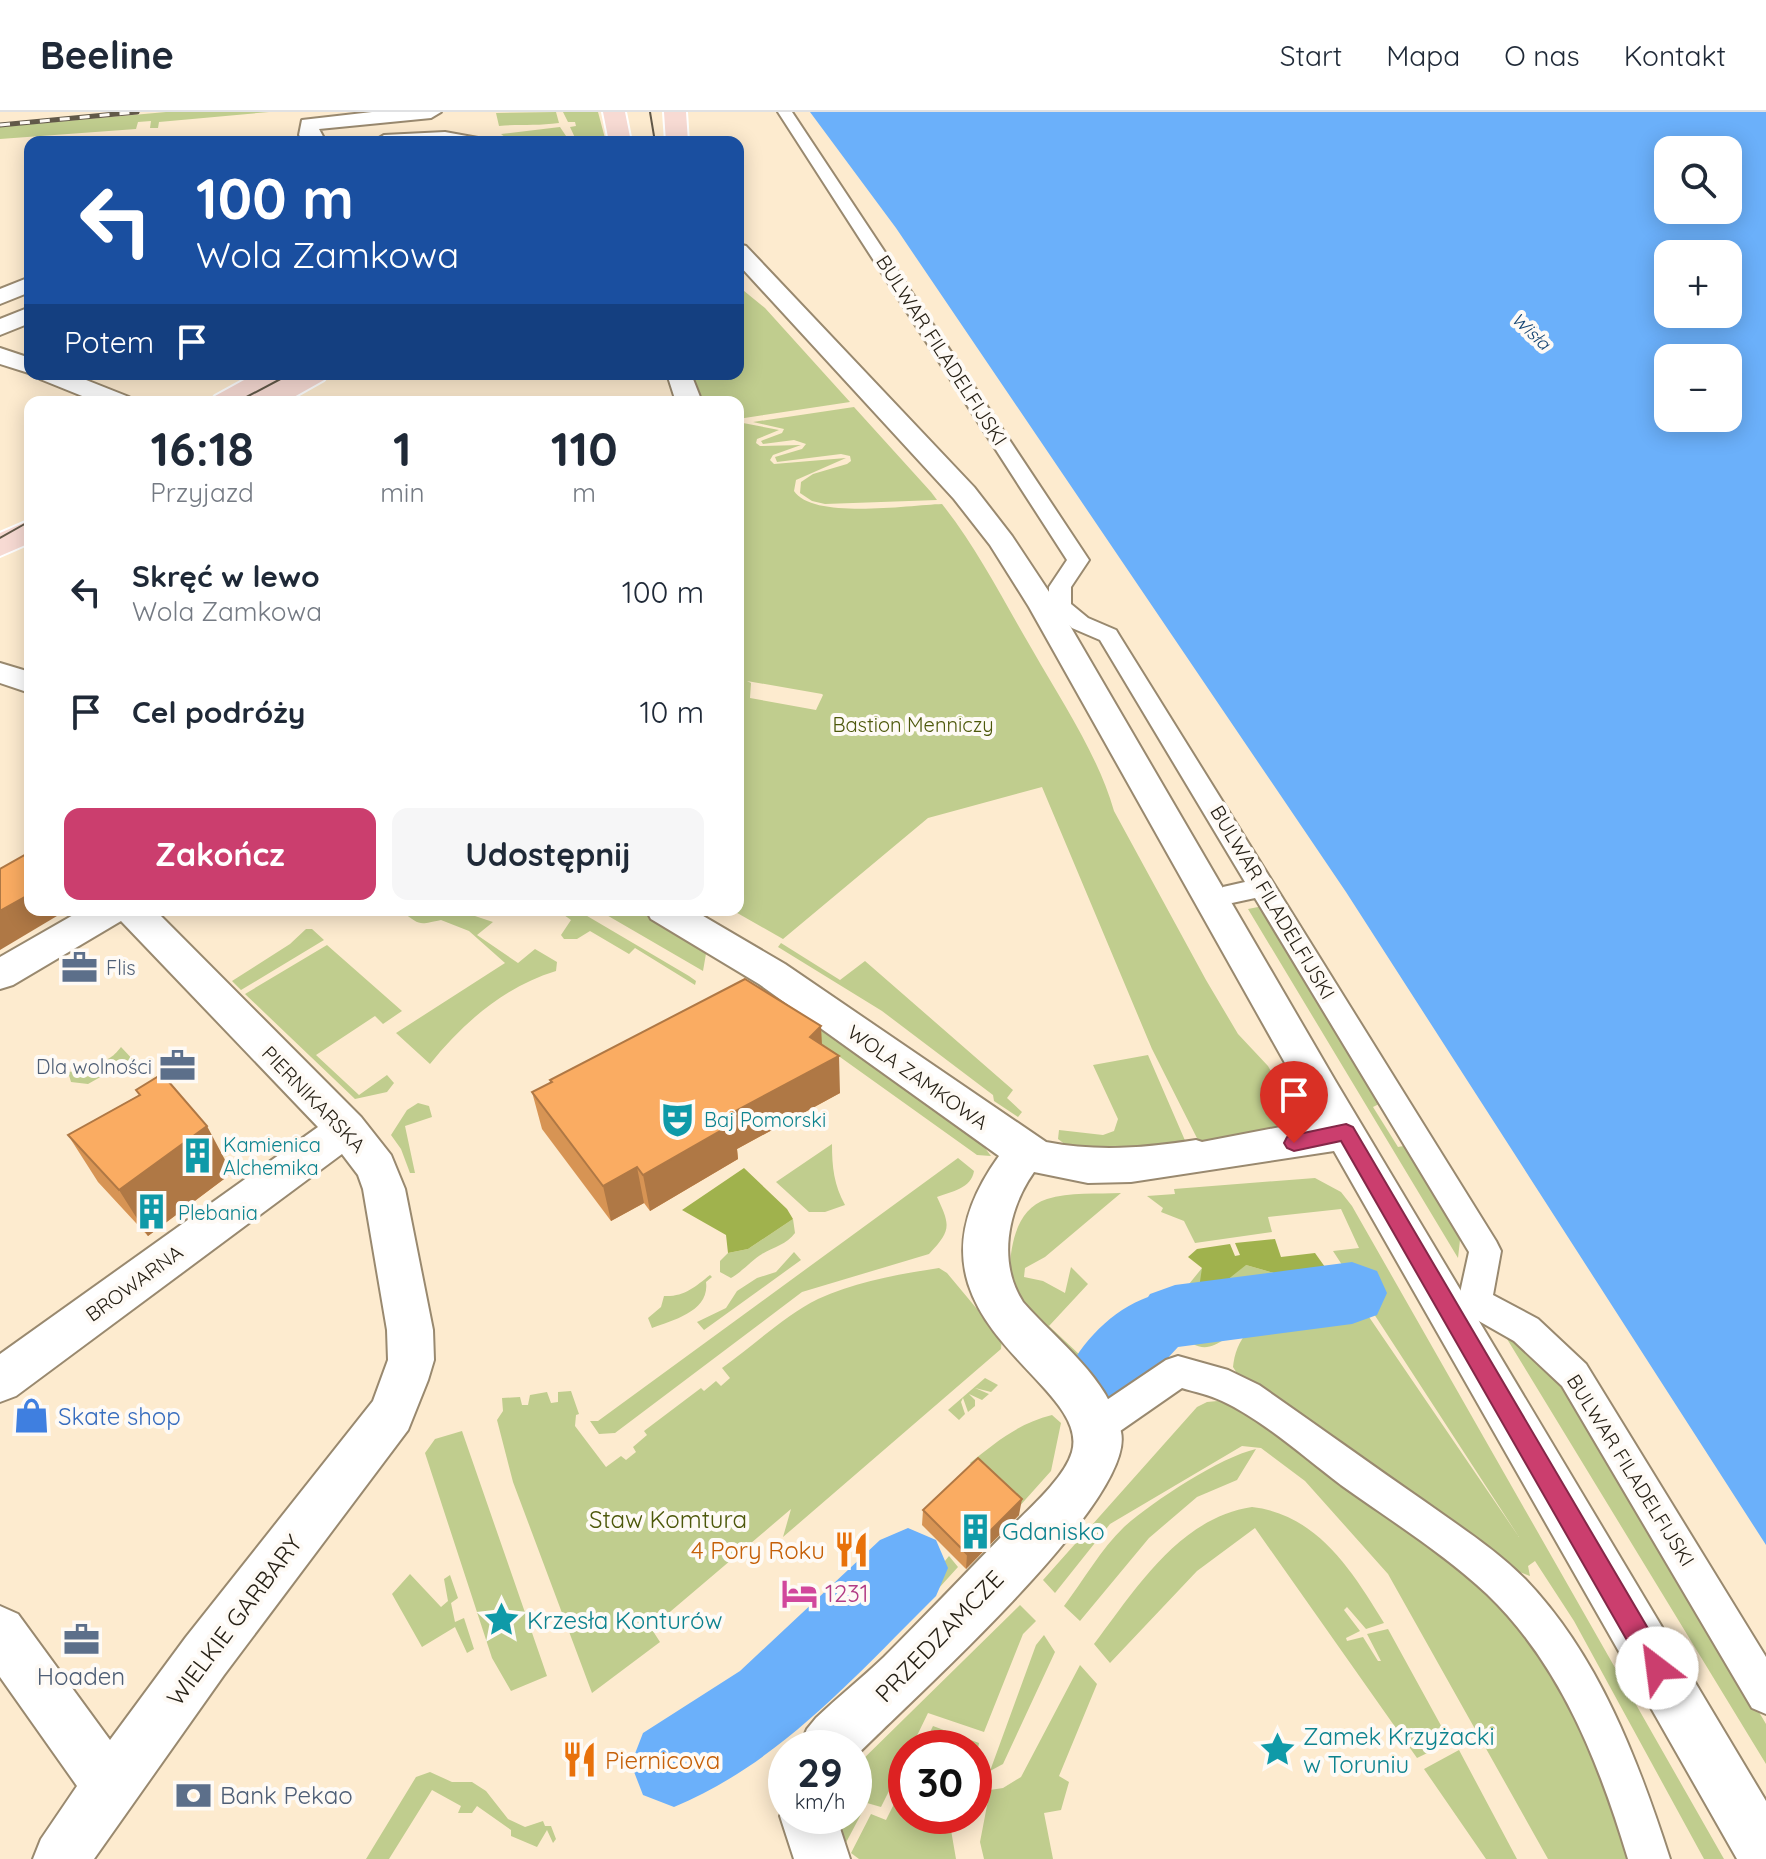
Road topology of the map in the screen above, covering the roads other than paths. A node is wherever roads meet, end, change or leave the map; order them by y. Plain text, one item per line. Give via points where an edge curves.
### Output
1 (431, 112) edge
2 (614, 112) edge
3 (675, 112) edge
4 (785, 112) edge
5 (310, 136) edge
6 (619, 136) edge
7 (677, 136) edge
8 (744, 257) edge
9 (24, 287) edge
10 (0, 297) edge
11 (24, 317) edge
12 (0, 328) edge
13 (0, 355) edge
14 (24, 365) edge
15 (64, 380) edge
16 (266, 380) edge
17 (303, 380) edge
18 (105, 396) edge
19 (236, 396) edge
20 (274, 396) edge
21 (24, 509) edge
22 (0, 522) edge
23 (24, 533) edge
24 (0, 546) edge
25 (0, 673) edge
26 (24, 681) edge
27 (1264, 887) junction
28 (1232, 894) dead end
29 (101, 916) edge
30 (139, 916) edge
31 (674, 916) edge
32 (0, 975) edge
33 (346, 1129) junction
34 (1346, 1132) junction
35 (1025, 1152) junction
36 (408, 1370) joint
37 (0, 1381) edge
38 (1098, 1426) junction
39 (0, 1632) edge
40 (1766, 1694) edge
41 (845, 1730) edge
42 (110, 1786) junction
43 (814, 1834) edge
44 (1766, 1855) edge
45 (61, 1859) edge
46 (822, 1859) edge
47 (1649, 1859) edge

1 - 5 street via 309,124
2 - 6 main road
3 - 7 main road
4 - 27 street, BULWAR FILADELFIJSKI via 1078,560 1060,587 1060,606 1080,623 1108,635
8 - 34 street via 964,493 1002,542
9 - 10 street
11 - 12 street
13 - 14 street
15 - 18 street
16 - 19 main road
17 - 20 main road
21 - 22 main road
23 - 24 main road
25 - 26 street
27 - 28 street
27 - 40 street, BULWAR FILADELFIJSKI via 1485,1251 1475,1302 1526,1330 1574,1375
29 - 32 street
30 - 33 street, PIERNIKARSKA
31 - 35 street, WOLA ZAMKOWA via 772,974
33 - 36 street, PIERNIKARSKA via 376,1167 384,1189 410,1330
33 - 37 street, BROWARNA
34 - 35 street, WOLA ZAMKOWA via 1110,1167 1055,1163
34 - 44 street
35 - 38 street via 996,1195 990,1216 991,1285 1006,1317 1070,1385
36 - 42 street, WIELKIE GARBARY via 382,1426
38 - 41 street, PRZEDZAMCZE via 1096,1455 1074,1493
38 - 47 street via 1178,1371 1228,1386 1462,1551 1521,1603 1580,1688 1607,1741
39 - 42 street
42 - 45 street, WIELKIE GARBARY
43 - 46 street

